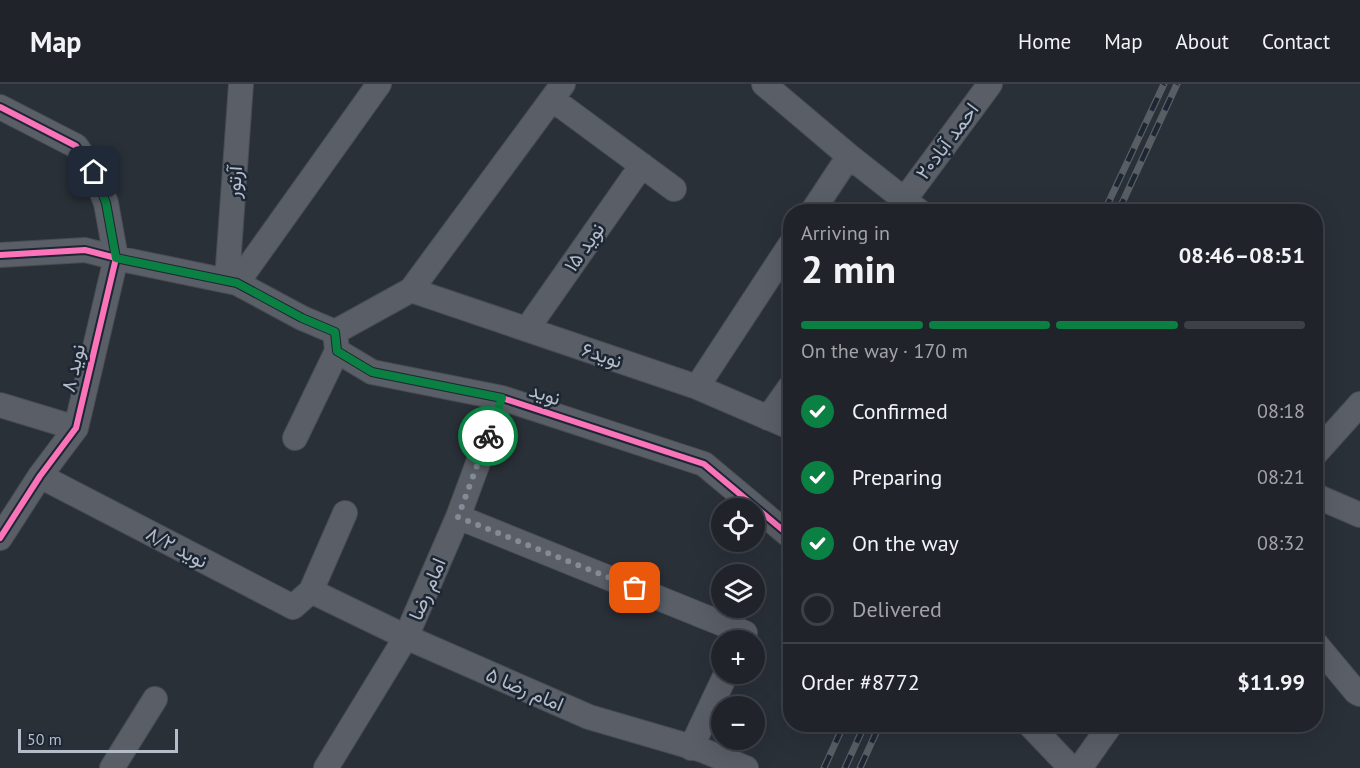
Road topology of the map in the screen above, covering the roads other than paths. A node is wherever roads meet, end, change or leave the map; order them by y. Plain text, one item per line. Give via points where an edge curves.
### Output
1 (241, 84) edge
2 (379, 84) edge
3 (764, 84) edge
4 (990, 84) edge
5 (557, 92) edge
6 (0, 107) edge
7 (849, 156) junction
8 (642, 165) junction
9 (674, 189) dead end
10 (818, 204) edge
11 (911, 204) edge
12 (913, 204) edge
13 (0, 255) edge
14 (783, 256) edge
15 (116, 258) junction
16 (232, 282) junction
17 (411, 290) junction
18 (527, 329) junction
19 (336, 342) junction
20 (697, 387) junction
21 (783, 397) edge
22 (502, 398) junction
23 (1360, 404) edge
24 (0, 405) edge
25 (768, 418) junction
26 (783, 425) edge
27 (76, 428) junction
28 (295, 438) dead end
29 (1323, 445) edge
30 (40, 476) junction
31 (1323, 499) edge
32 (345, 513) dead end
33 (1360, 515) edge
34 (458, 517) junction
35 (783, 530) edge
36 (0, 538) edge
37 (311, 591) junction
38 (738, 630) edge
39 (406, 637) junction
40 (1323, 652) edge
41 (721, 684) edge
42 (1360, 694) edge
43 (155, 699) dead end
44 (1037, 732) edge
45 (1105, 732) edge
46 (691, 747) junction
47 (112, 768) edge
48 (326, 768) edge
49 (746, 768) edge
50 (1071, 768) edge
51 (1080, 768) edge

1 - 16 street, آرتور
2 - 16 street
3 - 7 street
4 - 12 street, احمد آباد۲۰
5 - 8 street
5 - 17 street
6 - 15 street via 76,146 94,172 106,203
7 - 10 street
7 - 11 street
8 - 9 street
8 - 18 street, نوید ۱۵
13 - 15 street, نوید via 86,250
14 - 20 street
15 - 16 street, نوید
15 - 27 street, نوید ۸
16 - 19 street, نوید via 302,318
17 - 18 street, نوید۶
17 - 19 street
18 - 20 street, نوید۶
19 - 22 street, نوید via 372,372
19 - 28 street
20 - 25 street, نوید۶
21 - 25 street
22 - 34 street, امام رضا
22 - 35 street, نوید via 704,464
23 - 29 street
24 - 27 street
25 - 26 street, نوید۶
27 - 30 street, نوید ۸
30 - 36 street, نوید ۸
30 - 37 street, نوید ۸/۲ via 293,607
31 - 33 street
32 - 37 street
34 - 38 street
34 - 39 street, امام رضا
37 - 39 street, امام رضا ۵
39 - 46 street, امام رضا ۵ via 590,717
39 - 48 street, امام رضا
40 - 42 street
41 - 46 street
43 - 47 street
44 - 50 street
45 - 51 street
46 - 49 street, امام رضا ۵

